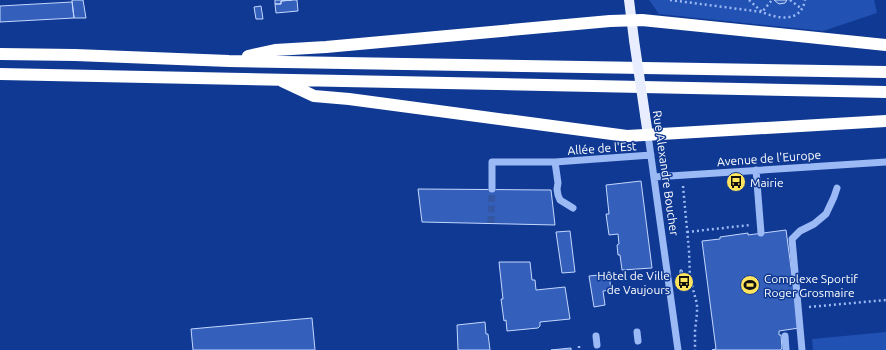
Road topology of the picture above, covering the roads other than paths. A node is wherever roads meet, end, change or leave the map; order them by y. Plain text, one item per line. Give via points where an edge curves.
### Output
1 (629, 0) edge
2 (632, 20) junction
3 (886, 45) edge
4 (0, 54) edge
5 (229, 61) junction
6 (886, 72) edge
7 (0, 74) edge
8 (276, 78) junction
9 (886, 92) edge
10 (886, 121) edge
11 (648, 135) junction
12 (651, 155) junction
13 (555, 162) junction
14 (886, 162) edge
15 (756, 170) junction
16 (654, 177) junction
17 (837, 188) dead end
18 (492, 189) tunnel mouth
19 (573, 208) dead end
20 (761, 233) dead end
21 (637, 332) dead end
22 (596, 336) dead end
23 (785, 336) dead end
24 (638, 341) dead end
25 (597, 345) dead end
26 (678, 350) edge
27 (786, 350) edge
28 (802, 350) edge

1 - 2 main road, Rue Alexandre Boucher
2 - 3 highway
2 - 5 highway via 275,50
2 - 11 main road, Rue Alexandre Boucher, bridge
4 - 5 highway
5 - 6 highway
7 - 8 highway
8 - 9 highway
8 - 11 highway via 314,96 627,136
10 - 11 highway
11 - 12 street, Rue Alexandre Boucher
12 - 13 street, Allée de l'Est
12 - 16 street, Rue Alexandre Boucher
13 - 18 street, Allée de l'Est via 492,162
13 - 19 street, Allée de l'Est via 558,195 560,200
14 - 15 street, Avenue de l'Europe
15 - 16 street, Avenue de l'Europe
15 - 20 street
16 - 26 street, Rue Alexandre Boucher
17 - 28 street via 826,214 800,231 792,240
21 - 24 street
22 - 25 street
23 - 27 street

